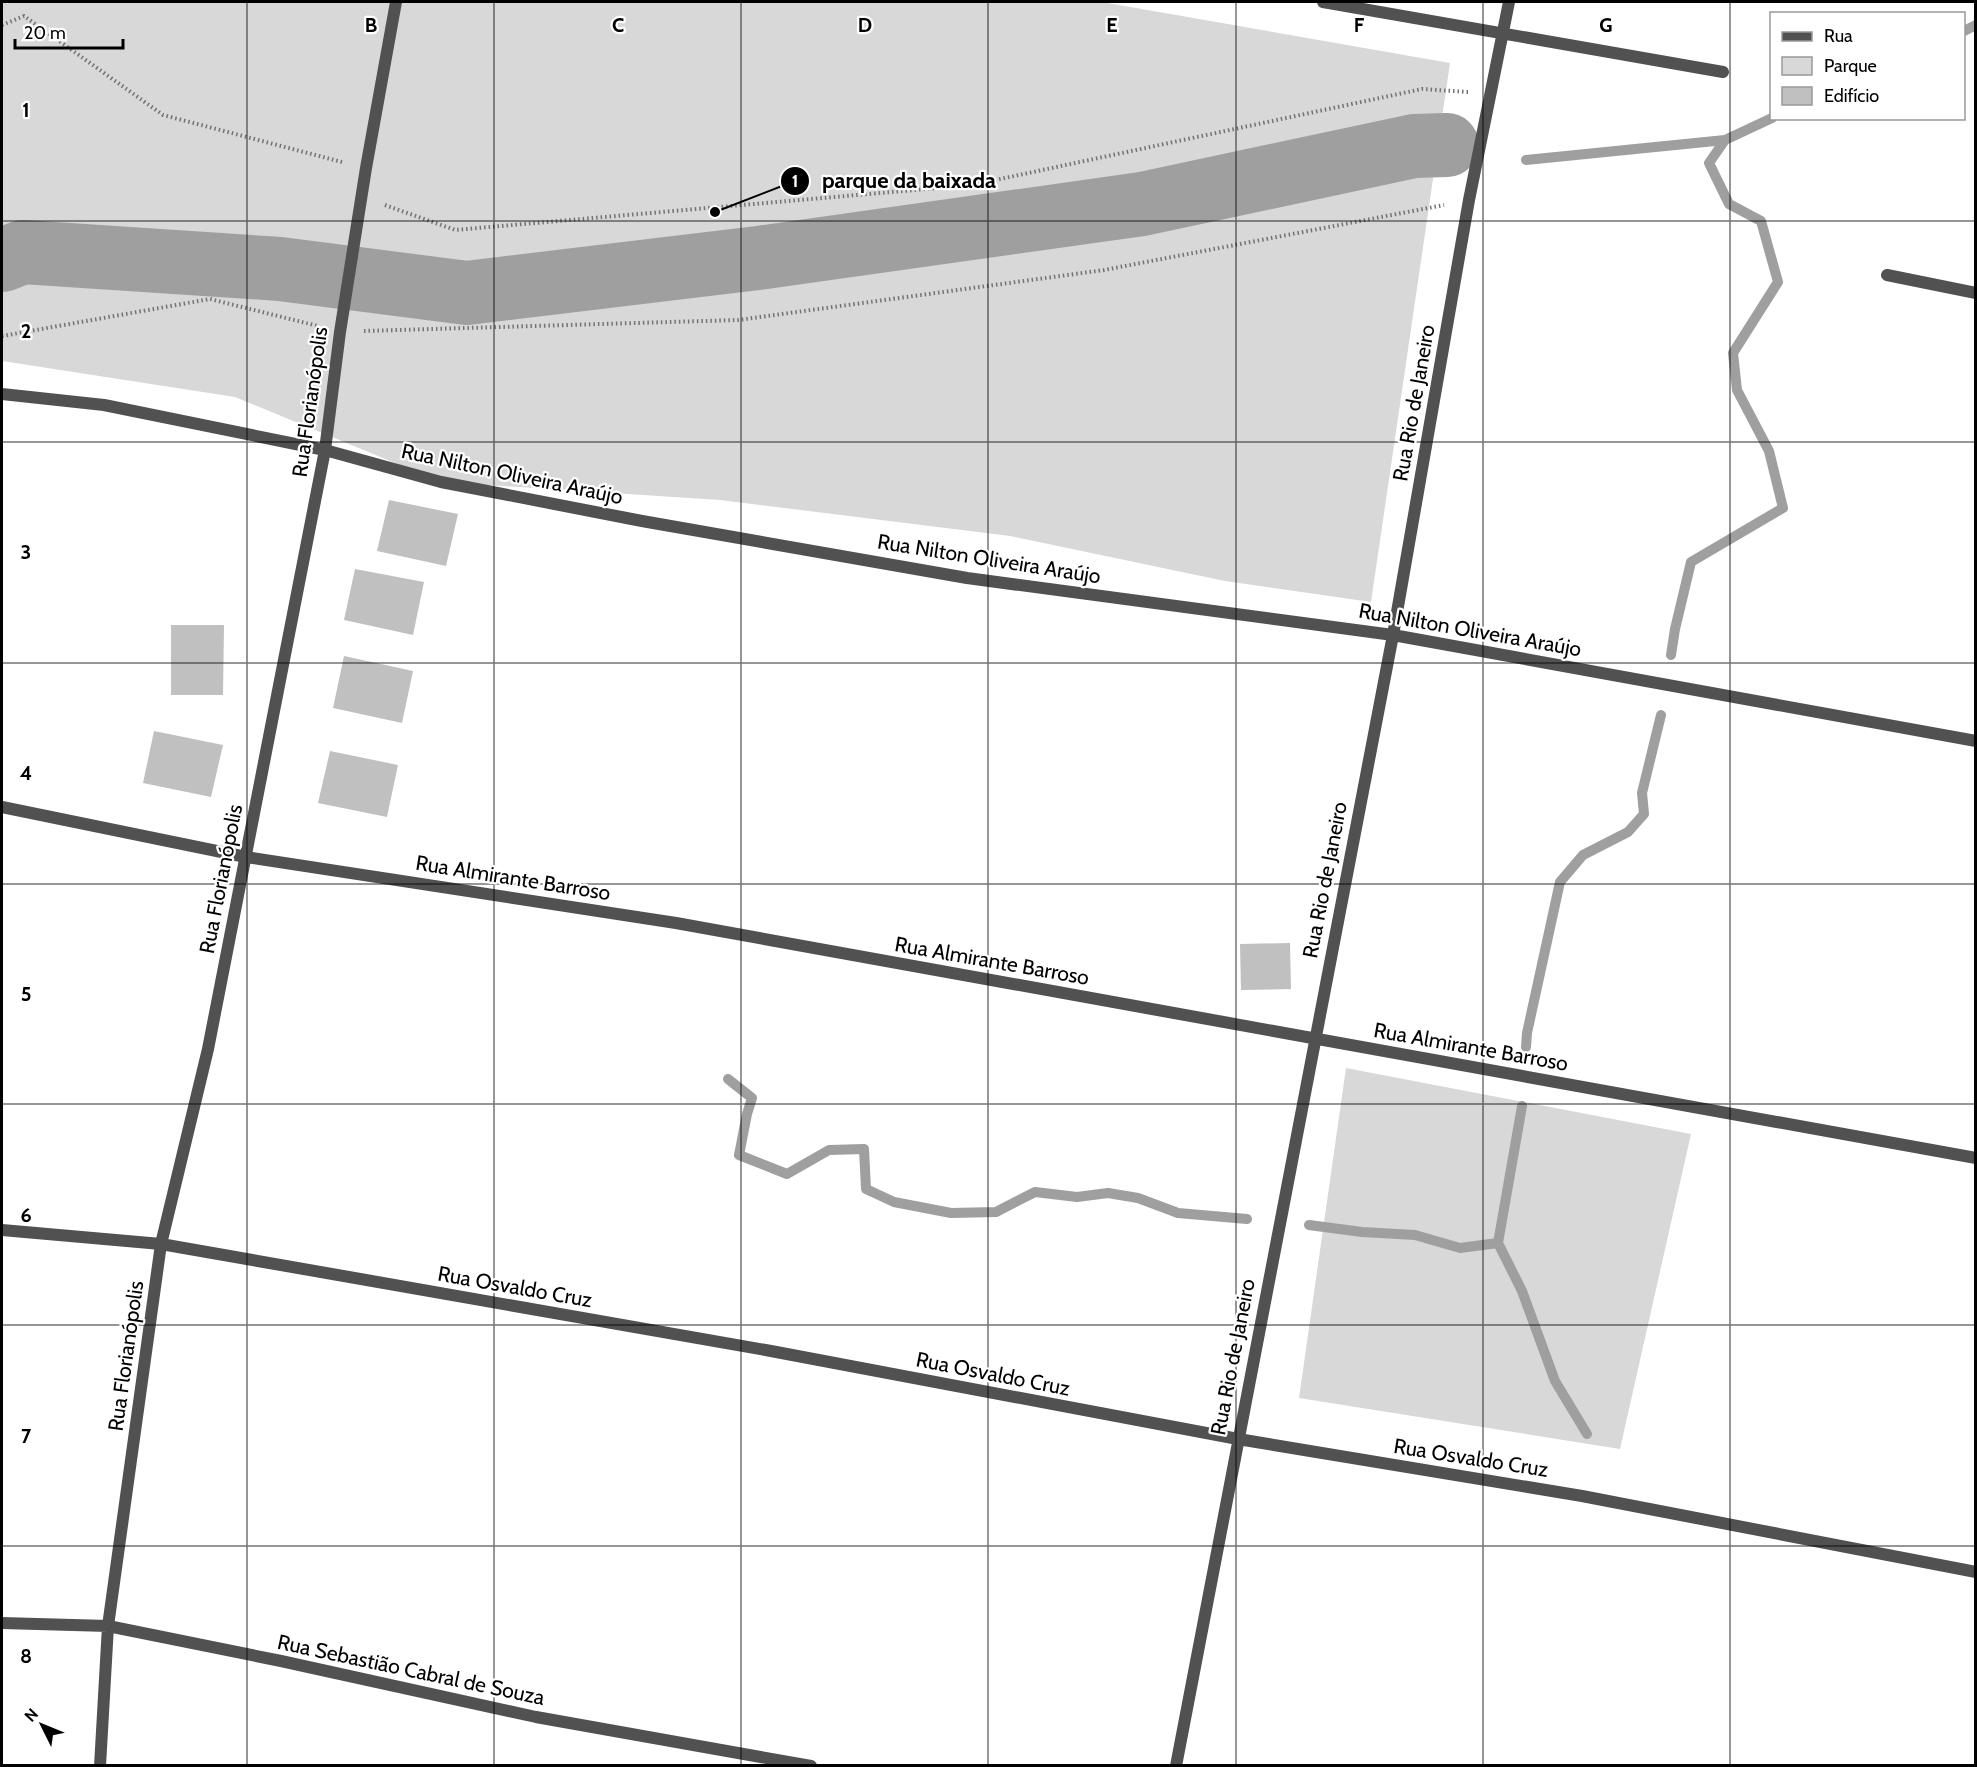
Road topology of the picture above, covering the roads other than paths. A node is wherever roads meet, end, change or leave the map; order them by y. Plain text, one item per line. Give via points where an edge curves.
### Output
1 (396, 2) edge
2 (1323, 2) edge
3 (1509, 2) edge
4 (1503, 33) junction
5 (1724, 72) dead end
6 (1887, 275) dead end
7 (1976, 293) edge
8 (2, 394) edge
9 (325, 450) junction
10 (1393, 635) junction
11 (1976, 741) edge
12 (2, 807) edge
13 (246, 857) junction
14 (1314, 1039) junction
15 (1976, 1158) edge
16 (2, 1230) edge
17 (161, 1244) junction
18 (1238, 1440) junction
19 (1976, 1572) edge
20 (2, 1623) edge
21 (108, 1626) junction
22 (100, 1766) edge
23 (811, 1766) edge
24 (1176, 1766) edge

1 - 9 street, Rua Florianópolis via 340,332
2 - 4 street
3 - 4 street, Rua Rio de Janeiro
4 - 5 street
4 - 10 street, Rua Rio de Janeiro via 1469,200
6 - 7 street
8 - 9 street, Rua Nilton Oliveira Araújo via 104,405
9 - 10 street, Rua Nilton Oliveira Araújo via 452,484 968,578
9 - 13 street, Rua Florianópolis
10 - 11 street, Rua Nilton Oliveira Araújo
10 - 14 street, Rua Rio de Janeiro
12 - 13 street, Rua Almirante Barroso
13 - 14 street, Rua Almirante Barroso via 676,923
13 - 17 street, Rua Florianópolis via 208,1048
14 - 15 street, Rua Almirante Barroso
14 - 18 street, Rua Rio de Janeiro
16 - 17 street, Rua Osvaldo Cruz
17 - 18 street, Rua Osvaldo Cruz via 783,1354
17 - 21 street, Rua Florianópolis
18 - 19 street, Rua Osvaldo Cruz via 1582,1496
18 - 24 street, Rua Rio de Janeiro
20 - 21 street, Rua Sebastião Cabral de Souza
21 - 22 street, Rua Florianópolis
21 - 23 street, Rua Sebastião Cabral de Souza via 536,1717

